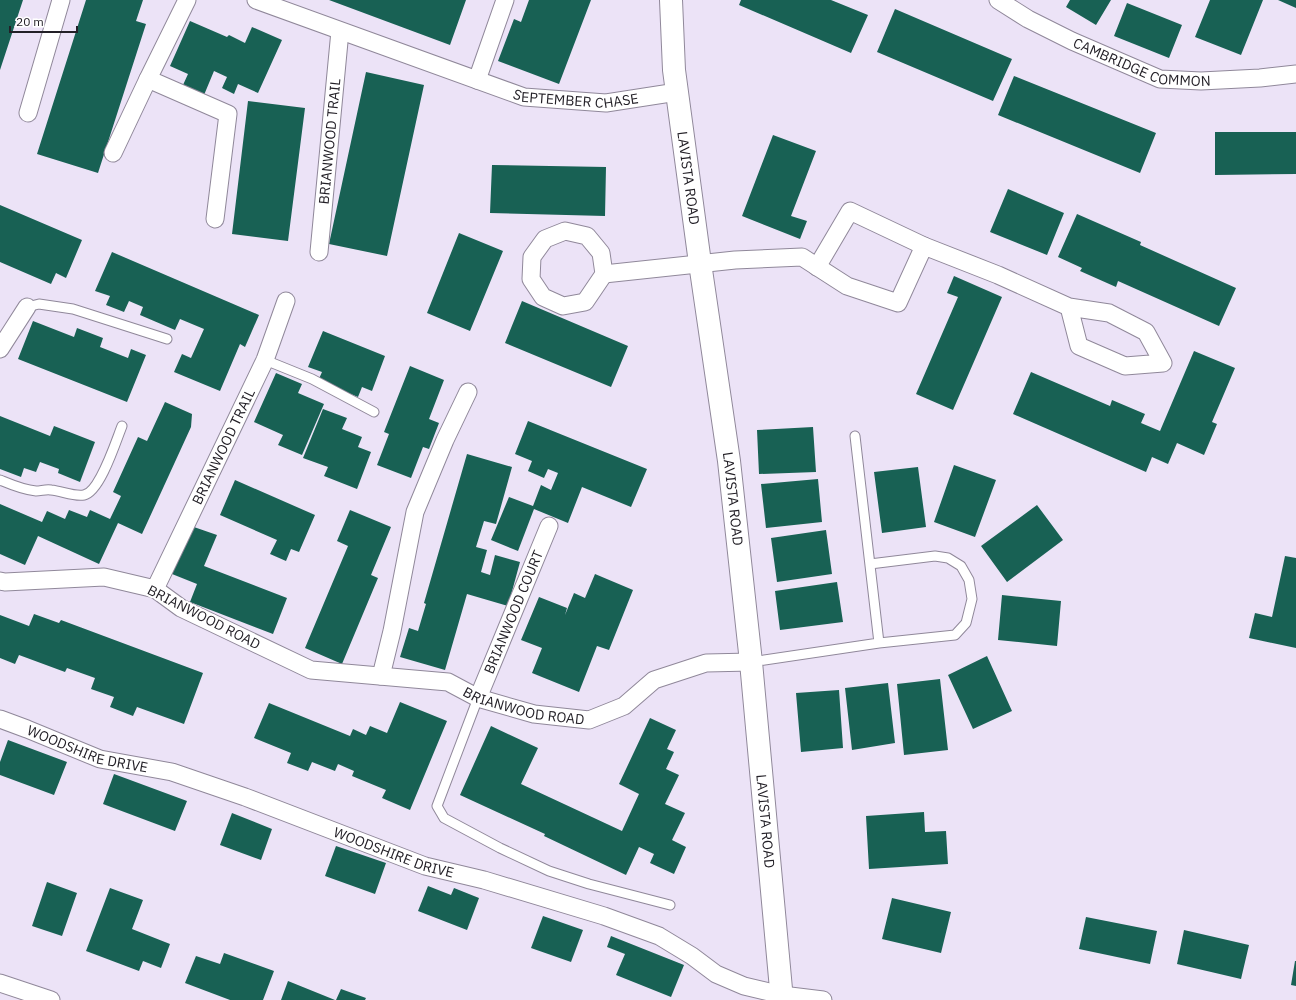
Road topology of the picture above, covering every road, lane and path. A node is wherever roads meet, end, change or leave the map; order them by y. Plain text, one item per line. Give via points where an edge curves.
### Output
1 (61, 0) edge
2 (187, 0) edge
3 (256, 0) edge
4 (505, 0) edge
5 (671, 0) edge
6 (998, 0) edge
7 (293, 7) edge
8 (340, 31) junction
9 (1296, 74) edge
10 (148, 79) junction
11 (477, 80) junction
12 (677, 92) junction
13 (28, 113) dead end
14 (113, 153) dead end
15 (215, 219) dead end
16 (924, 246) junction
17 (319, 252) dead end
18 (700, 263) junction
19 (817, 267) junction
20 (604, 274) junction
21 (286, 301) dead end
22 (27, 307) joint
23 (1069, 307) junction
24 (167, 340) dead end
25 (0, 349) edge
26 (265, 360) junction
27 (468, 392) dead end
28 (374, 412) dead end
29 (122, 426) dead end
30 (855, 436) dead end
31 (0, 480) edge
32 (549, 526) dead end
33 (870, 564) junction
34 (0, 581) edge
35 (155, 589) junction
36 (879, 643) junction
37 (751, 662) junction
38 (381, 676) junction
39 (478, 698) junction
40 (0, 719) edge
41 (670, 905) dead end
42 (0, 983) edge
43 (782, 997) edge
44 (51, 1000) edge
45 (823, 1000) edge

1 - 13 street
2 - 10 street
3 - 7 street, SEPTEMBER CHASE
4 - 11 street
5 - 12 main road, LAVISTA ROAD
6 - 9 street, CAMBRIDGE COMMON via 1072,41 1160,79 1201,81
7 - 8 street, SEPTEMBER CHASE
8 - 11 street, SEPTEMBER CHASE
8 - 17 street, BRIANWOOD TRAIL
10 - 14 street
10 - 15 street via 228,114
11 - 12 street, SEPTEMBER CHASE via 524,97 606,103
12 - 18 main road, LAVISTA ROAD
16 - 19 street via 850,211
16 - 19 street via 898,303 847,286
16 - 23 street
18 - 19 street via 802,257
18 - 20 street
18 - 37 main road, LAVISTA ROAD via 729,461
20 - 20 street via 601,253 586,236 565,231 545,239 532,257 531,279 543,297 563,306 585,302
21 - 26 street, BRIANWOOD TRAIL
22 - 24 lane via 39,304 73,309
22 - 25 street
23 - 23 street via 1079,346 1125,366 1163,363 1146,332 1109,312
26 - 28 lane via 312,379
26 - 35 street, BRIANWOOD TRAIL
27 - 38 street via 415,512
29 - 31 lane via 99,482 86,495 49,489 26,490
30 - 33 lane
32 - 39 street, BRIANWOOD COURT
33 - 36 lane
33 - 36 lane via 935,556 948,558 961,566 969,580 972,599 966,622 955,635
34 - 35 street, BRIANWOOD ROAD via 104,577
35 - 38 street, BRIANWOOD ROAD via 181,608 311,670
36 - 37 lane
37 - 39 street, BRIANWOOD ROAD via 706,663 654,680 624,706 589,720 534,714
37 - 43 main road, LAVISTA ROAD
38 - 39 street, BRIANWOOD ROAD via 448,682
39 - 41 lane via 437,806 444,818 548,871
40 - 43 street, WOODSHIRE DRIVE via 100,759 172,772 245,797 425,866 484,880 604,916 659,936 716,974 744,986
42 - 44 street
43 - 45 street, WOODSHIRE DRIVE

